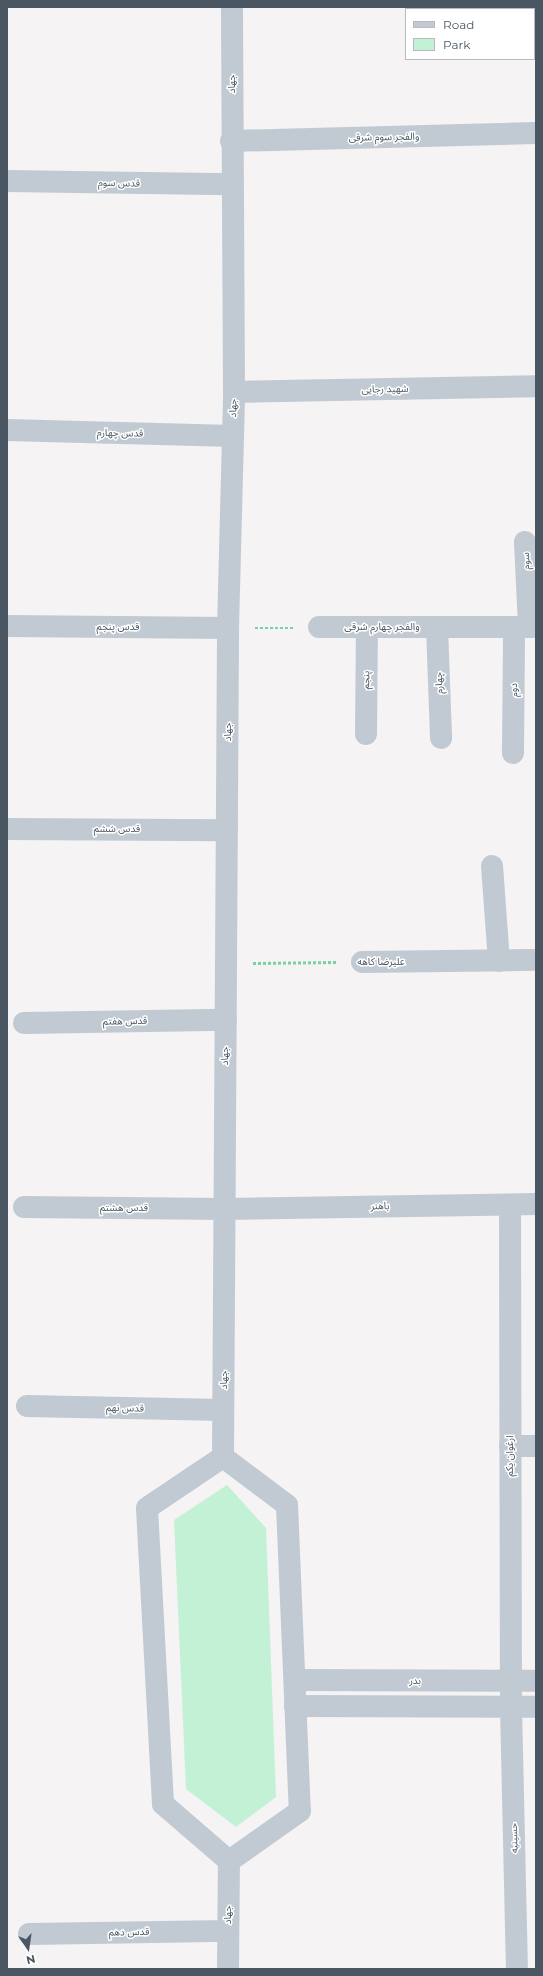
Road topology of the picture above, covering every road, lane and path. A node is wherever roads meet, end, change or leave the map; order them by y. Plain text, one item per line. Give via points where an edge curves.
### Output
1 (232, 7) edge
2 (536, 134) edge
3 (231, 141) junction
4 (7, 181) edge
5 (232, 184) junction
6 (536, 386) edge
7 (234, 392) junction
8 (7, 430) edge
9 (233, 436) junction
10 (525, 542) dead end
11 (7, 626) edge
12 (367, 627) junction
13 (437, 627) junction
14 (526, 627) edge
15 (228, 628) junction
16 (318, 628) joint
17 (366, 734) dead end
18 (441, 738) dead end
19 (513, 753) dead end
20 (7, 829) edge
21 (227, 830) junction
22 (492, 866) dead end
23 (536, 960) edge
24 (499, 961) junction
25 (362, 962) joint
26 (226, 963) junction
27 (226, 1020) junction
28 (24, 1023) dead end
29 (510, 1204) junction
30 (536, 1204) edge
31 (24, 1207) dead end
32 (224, 1208) junction
33 (27, 1406) dead end
34 (223, 1410) junction
35 (510, 1446) junction
36 (536, 1446) edge
37 (223, 1457) junction
38 (295, 1680) junction
39 (511, 1681) junction
40 (536, 1681) edge
41 (295, 1706) junction
42 (511, 1707) junction
43 (536, 1707) edge
44 (229, 1861) junction
45 (228, 1931) junction
46 (29, 1934) dead end
47 (228, 1969) edge
48 (517, 1969) edge

1 - 3 street, جهاد
2 - 3 street, والفجر سوم شرقی
3 - 5 street, جهاد
4 - 5 street, قدس سوم
5 - 7 street, جهاد
6 - 7 street, شهید رجایی
7 - 9 street, جهاد
8 - 9 street, قدس چهارم
9 - 15 street, جهاد
10 - 14 street, سوم
11 - 15 street, قدس پنجم
12 - 13 street, والفجر چهارم شرقی
12 - 16 street, والفجر چهارم شرقی
12 - 17 street, پنجم
13 - 14 street, والفجر چهارم شرقی
13 - 18 street, چهارم
14 - 19 street, دوم
15 - 16 path
15 - 21 street, جهاد
20 - 21 street, قدس ششم
21 - 26 street, جهاد
22 - 24 street
23 - 24 street, علیرضا کاهه
24 - 25 street, علیرضا کاهه
25 - 26 path, علیرضا کاهه
26 - 27 street, جهاد
27 - 28 street, قدس هفتم
27 - 32 street, جهاد
29 - 30 street, باهنر
29 - 32 street, باهنر
29 - 35 street, ارغوان یکم
31 - 32 street, قدس هشتم
32 - 34 street, جهاد
33 - 34 street, قدس نهم
34 - 37 street, جهاد
35 - 36 street
35 - 39 street, ارغوان یکم
37 - 38 street via 287,1505
37 - 44 street via 147,1508 163,1804
38 - 39 street, بدر
38 - 41 street
39 - 40 street, بدر
39 - 42 street, ارغوان یکم
41 - 42 street
41 - 44 street via 300,1811
42 - 43 street
42 - 48 street, حسینیه
44 - 45 street, جهاد
45 - 46 street, قدس دهم
45 - 47 street, جهاد

